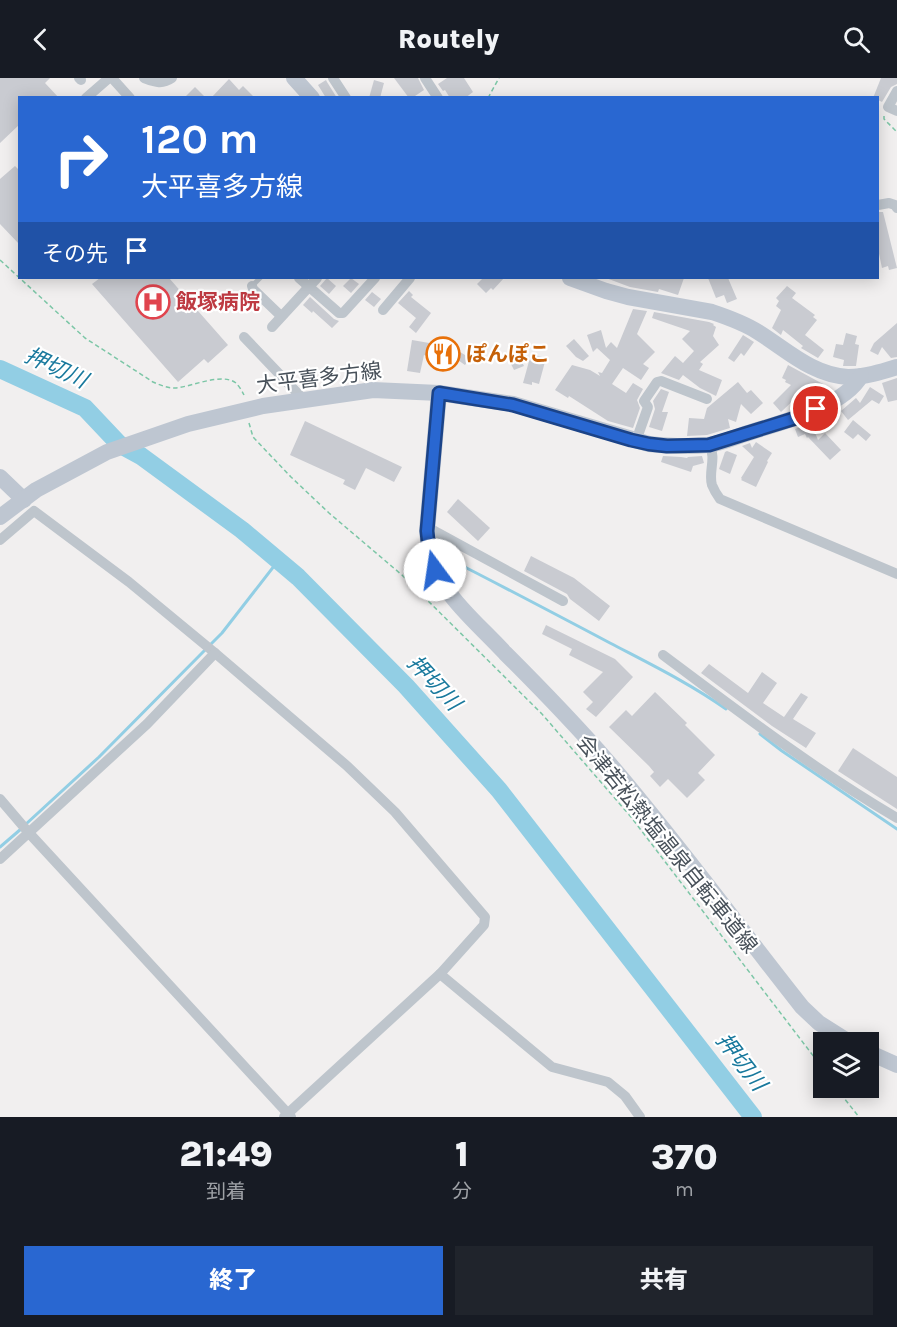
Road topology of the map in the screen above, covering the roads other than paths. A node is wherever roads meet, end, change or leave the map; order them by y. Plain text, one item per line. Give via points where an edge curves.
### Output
1 (110, 78) edge
2 (144, 78) edge
3 (172, 78) edge
4 (294, 78) edge
5 (333, 78) edge
6 (425, 78) edge
7 (897, 91) edge
8 (88, 96) edge
9 (128, 96) edge
10 (310, 96) edge
11 (345, 96) edge
12 (437, 96) edge
13 (893, 110) edge
14 (879, 205) edge
15 (897, 208) edge
16 (300, 279) edge
17 (316, 279) edge
18 (409, 279) edge
19 (576, 279) edge
20 (368, 280) edge
21 (256, 282) edge
22 (309, 286) junction
23 (383, 310) dead end
24 (281, 316) junction
25 (272, 327) dead end
26 (244, 337) dead end
27 (897, 367) edge
28 (861, 376) junction
29 (439, 393) junction
30 (707, 399) dead end
31 (304, 400) junction
32 (636, 441) junction
33 (709, 445) junction
34 (0, 477) edge
35 (30, 495) junction
36 (0, 517) edge
37 (427, 531) junction
38 (0, 540) edge
39 (897, 574) edge
40 (563, 601) dead end
41 (215, 653) junction
42 (663, 655) dead end
43 (0, 798) edge
44 (897, 818) edge
45 (29, 832) junction
46 (0, 859) edge
47 (440, 974) junction
48 (833, 1032) edge
49 (879, 1057) edge
50 (897, 1065) edge
51 (288, 1116) edge
52 (640, 1117) edge

1 - 8 street
1 - 9 street
2 - 3 street via 158,83
4 - 10 main road
5 - 11 street
6 - 12 street
7 - 13 street via 888,107
14 - 15 street via 889,203
16 - 22 street
17 - 22 street
18 - 23 street
19 - 28 main road via 628,297 723,315 757,331 813,368 839,376
20 - 22 street via 343,313
21 - 24 street via 253,289
22 - 24 street
24 - 25 street
26 - 31 street
27 - 28 main road
28 - 33 main road, 大平喜多方線 via 842,396 799,417
29 - 31 main road, 大平喜多方線 via 373,390
29 - 32 main road, 大平喜多方線 via 513,405
29 - 37 main road
30 - 32 street via 657,382 644,401 648,407
31 - 35 main road, 大平喜多方線 via 188,424 107,452
32 - 33 main road, 大平喜多方線 via 667,446
33 - 39 street via 713,450 711,484 720,499
34 - 35 main road
35 - 36 main road, 大平喜多方線
37 - 40 street via 433,530
37 - 48 main road via 435,570 447,590 608,762 802,1007
38 - 41 street via 34,511
41 - 45 street via 147,723
41 - 47 street via 395,812 485,917 484,925
42 - 44 street via 771,736
43 - 45 street
45 - 46 street
45 - 51 street
47 - 51 street
47 - 52 street via 552,1067 608,1082 625,1096
49 - 50 main road

